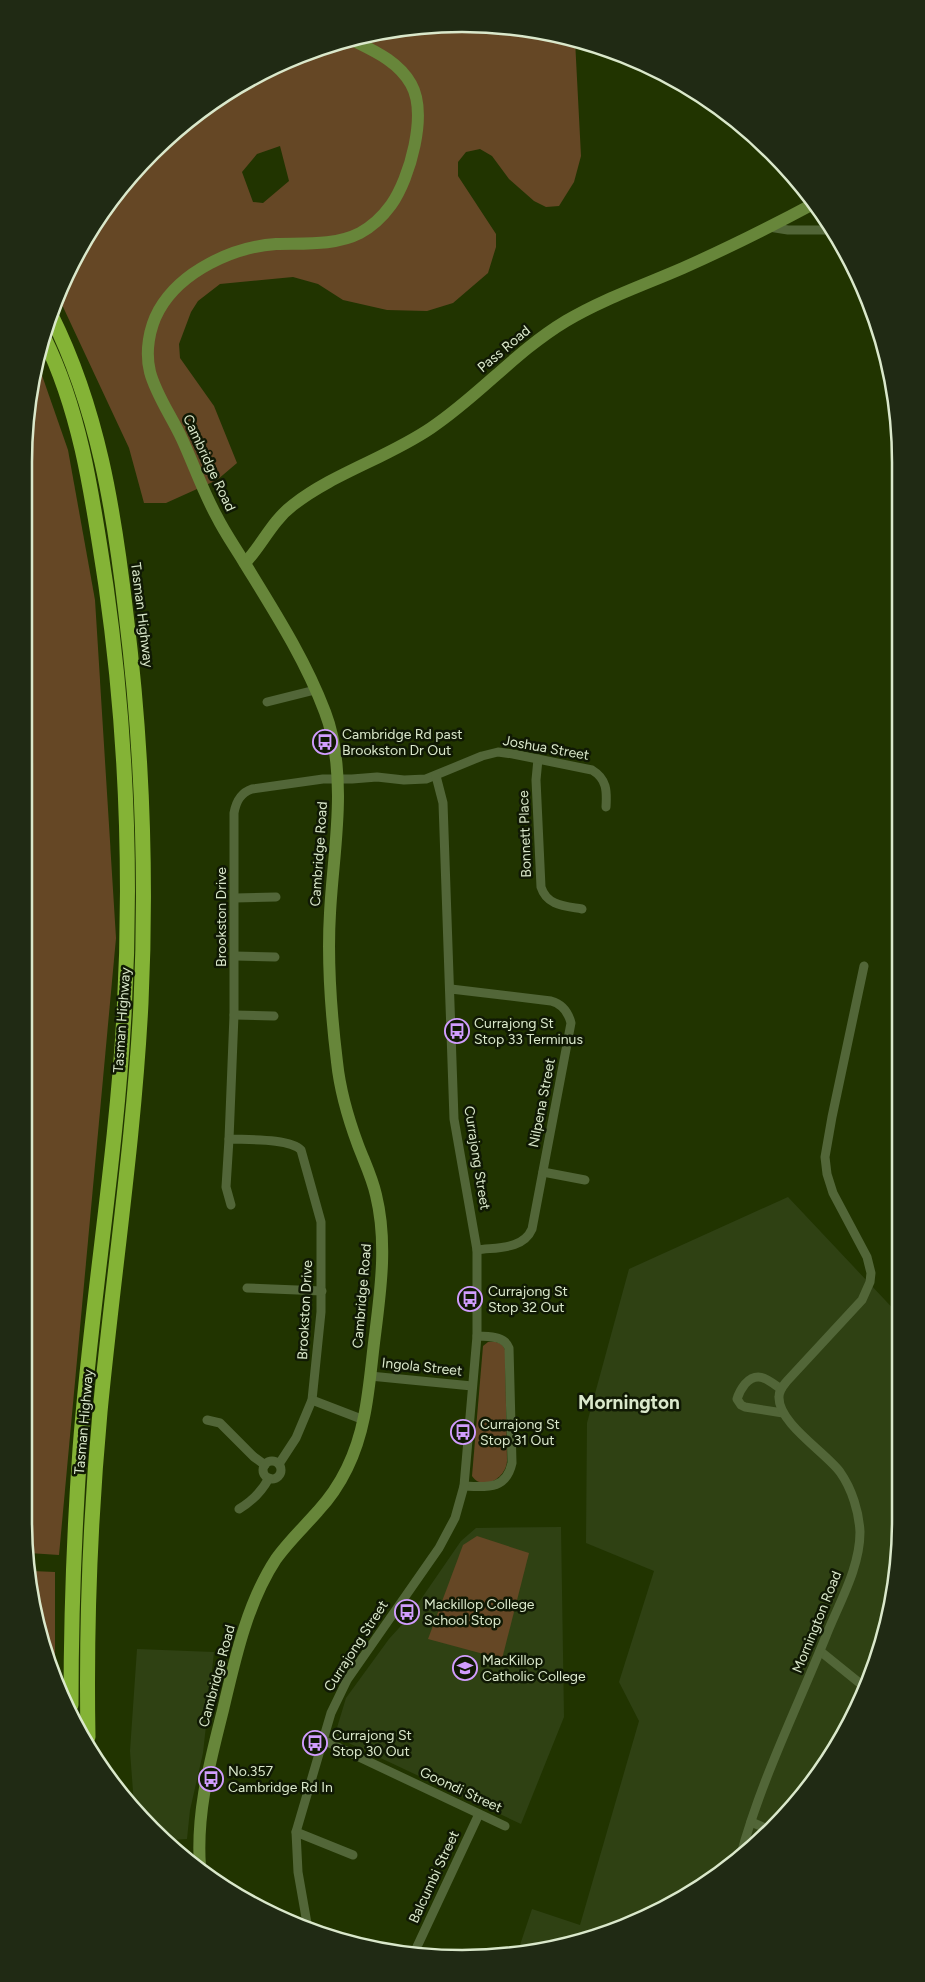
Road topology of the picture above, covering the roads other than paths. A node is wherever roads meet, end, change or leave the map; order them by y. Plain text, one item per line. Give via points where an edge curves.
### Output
1 (361, 45) edge
2 (808, 207) edge
3 (769, 227) junction
4 (824, 230) edge
5 (55, 323) edge
6 (48, 347) edge
7 (245, 563) junction
8 (315, 690) junction
9 (267, 702) dead end
10 (538, 759) junction
11 (436, 776) junction
12 (338, 779) junction
13 (606, 807) dead end
14 (276, 897) dead end
15 (235, 898) junction
16 (582, 908) dead end
17 (235, 956) junction
18 (275, 957) dead end
19 (864, 966) dead end
20 (451, 989) junction
21 (234, 1015) junction
22 (274, 1016) dead end
23 (229, 1139) junction
24 (544, 1172) junction
25 (585, 1180) dead end
26 (230, 1205) dead end
27 (477, 1250) junction
28 (247, 1288) dead end
29 (322, 1291) junction
30 (477, 1336) junction
31 (370, 1376) junction
32 (472, 1386) junction
33 (780, 1389) junction
34 (312, 1400) junction
35 (783, 1413) junction
36 (207, 1420) dead end
37 (364, 1420) junction
38 (265, 1464) junction
39 (279, 1464) junction
40 (269, 1478) junction
41 (464, 1486) junction
42 (239, 1509) dead end
43 (820, 1651) junction
44 (860, 1683) edge
45 (71, 1697) edge
46 (88, 1730) edge
47 (322, 1740) junction
48 (479, 1814) junction
49 (751, 1822) junction
50 (506, 1826) dead end
51 (763, 1827) edge
52 (296, 1832) junction
53 (744, 1845) edge
54 (353, 1856) dead end
55 (200, 1860) edge
56 (306, 1920) edge
57 (417, 1947) edge

1 - 7 main road, Cambridge Road via 398,68 407,77 418,101 418,133 391,206 365,230 352,237 257,246 212,264 182,282 168,296 154,318 151,331 148,356 156,388 218,520
2 - 3 main road, Pass Road
3 - 4 street
3 - 7 main road, Pass Road via 608,300 545,334 431,428 320,487 292,506 275,522
5 - 46 highway, Tasman Highway via 83,389 98,437 110,501 133,668 143,843 144,916 136,1072 94,1493 88,1594
6 - 45 highway, Tasman Highway via 74,419 102,560 114,646 124,766 126,880 127,942 121,1053 80,1448 71,1618
7 - 8 main road, Cambridge Road via 302,660
8 - 9 street
8 - 12 main road, Cambridge Road via 327,716
10 - 11 street, Joshua Street via 505,753 490,754
10 - 13 street, Joshua Street via 597,773 604,782
10 - 16 street, Bonnett Place via 536,780 543,894 550,902
11 - 12 street, Joshua Street via 414,780 377,777
11 - 20 street, Currajong Street via 443,803
12 - 15 street, Brookston Drive via 252,789 242,794 234,813
12 - 31 main road, Cambridge Road via 329,918 334,1027 346,1109 369,1170 381,1223 382,1259
14 - 15 street
15 - 17 street, Brookston Drive
17 - 18 street
17 - 21 street, Brookston Drive
19 - 33 street via 825,1157 833,1193 867,1257 870,1282 862,1300
20 - 24 street, Nilpena Street via 550,1000 562,1006 570,1017
20 - 27 street, Currajong Street via 454,1119
21 - 22 street
21 - 23 street, Brookston Drive
23 - 26 street, Brookston Drive via 226,1187
23 - 29 street, Brookston Drive via 286,1142 301,1150 320,1222
24 - 25 street
24 - 27 street, Nilpena Street via 532,1229 527,1238 515,1245
27 - 30 street, Currajong Street
28 - 29 street
29 - 34 street, Brookston Drive
30 - 32 street, Currajong Street
30 - 41 street via 500,1338 509,1348 512,1463 508,1475 499,1484
31 - 32 street, Ingola Street
31 - 37 main road, Cambridge Road
32 - 41 street, Currajong Street
33 - 35 street via 779,1402
33 - 35 street via 764,1377 755,1377 740,1391 738,1399 745,1407
34 - 37 street
34 - 39 street, Brookston Drive via 296,1438
35 - 43 street, Mornington Road via 840,1473 854,1502 859,1523 854,1565
36 - 38 street via 220,1423
37 - 55 main road, Cambridge Road via 339,1484 272,1564 251,1609 205,1783 199,1829
38 - 39 street via 272,1461
38 - 40 street via 264,1472
39 - 40 street via 279,1475 275,1479
40 - 42 street via 248,1504
41 - 47 street, Currajong Street via 449,1531 341,1690
43 - 44 street
43 - 49 street, Mornington Road
47 - 48 street, Goondi Street
47 - 52 street, Currajong Street
48 - 50 street, Goondi Street
48 - 57 street, Balcumbi Street
49 - 51 street
49 - 53 street, Mornington Road
52 - 54 street
52 - 56 street, Currajong Street via 298,1872

